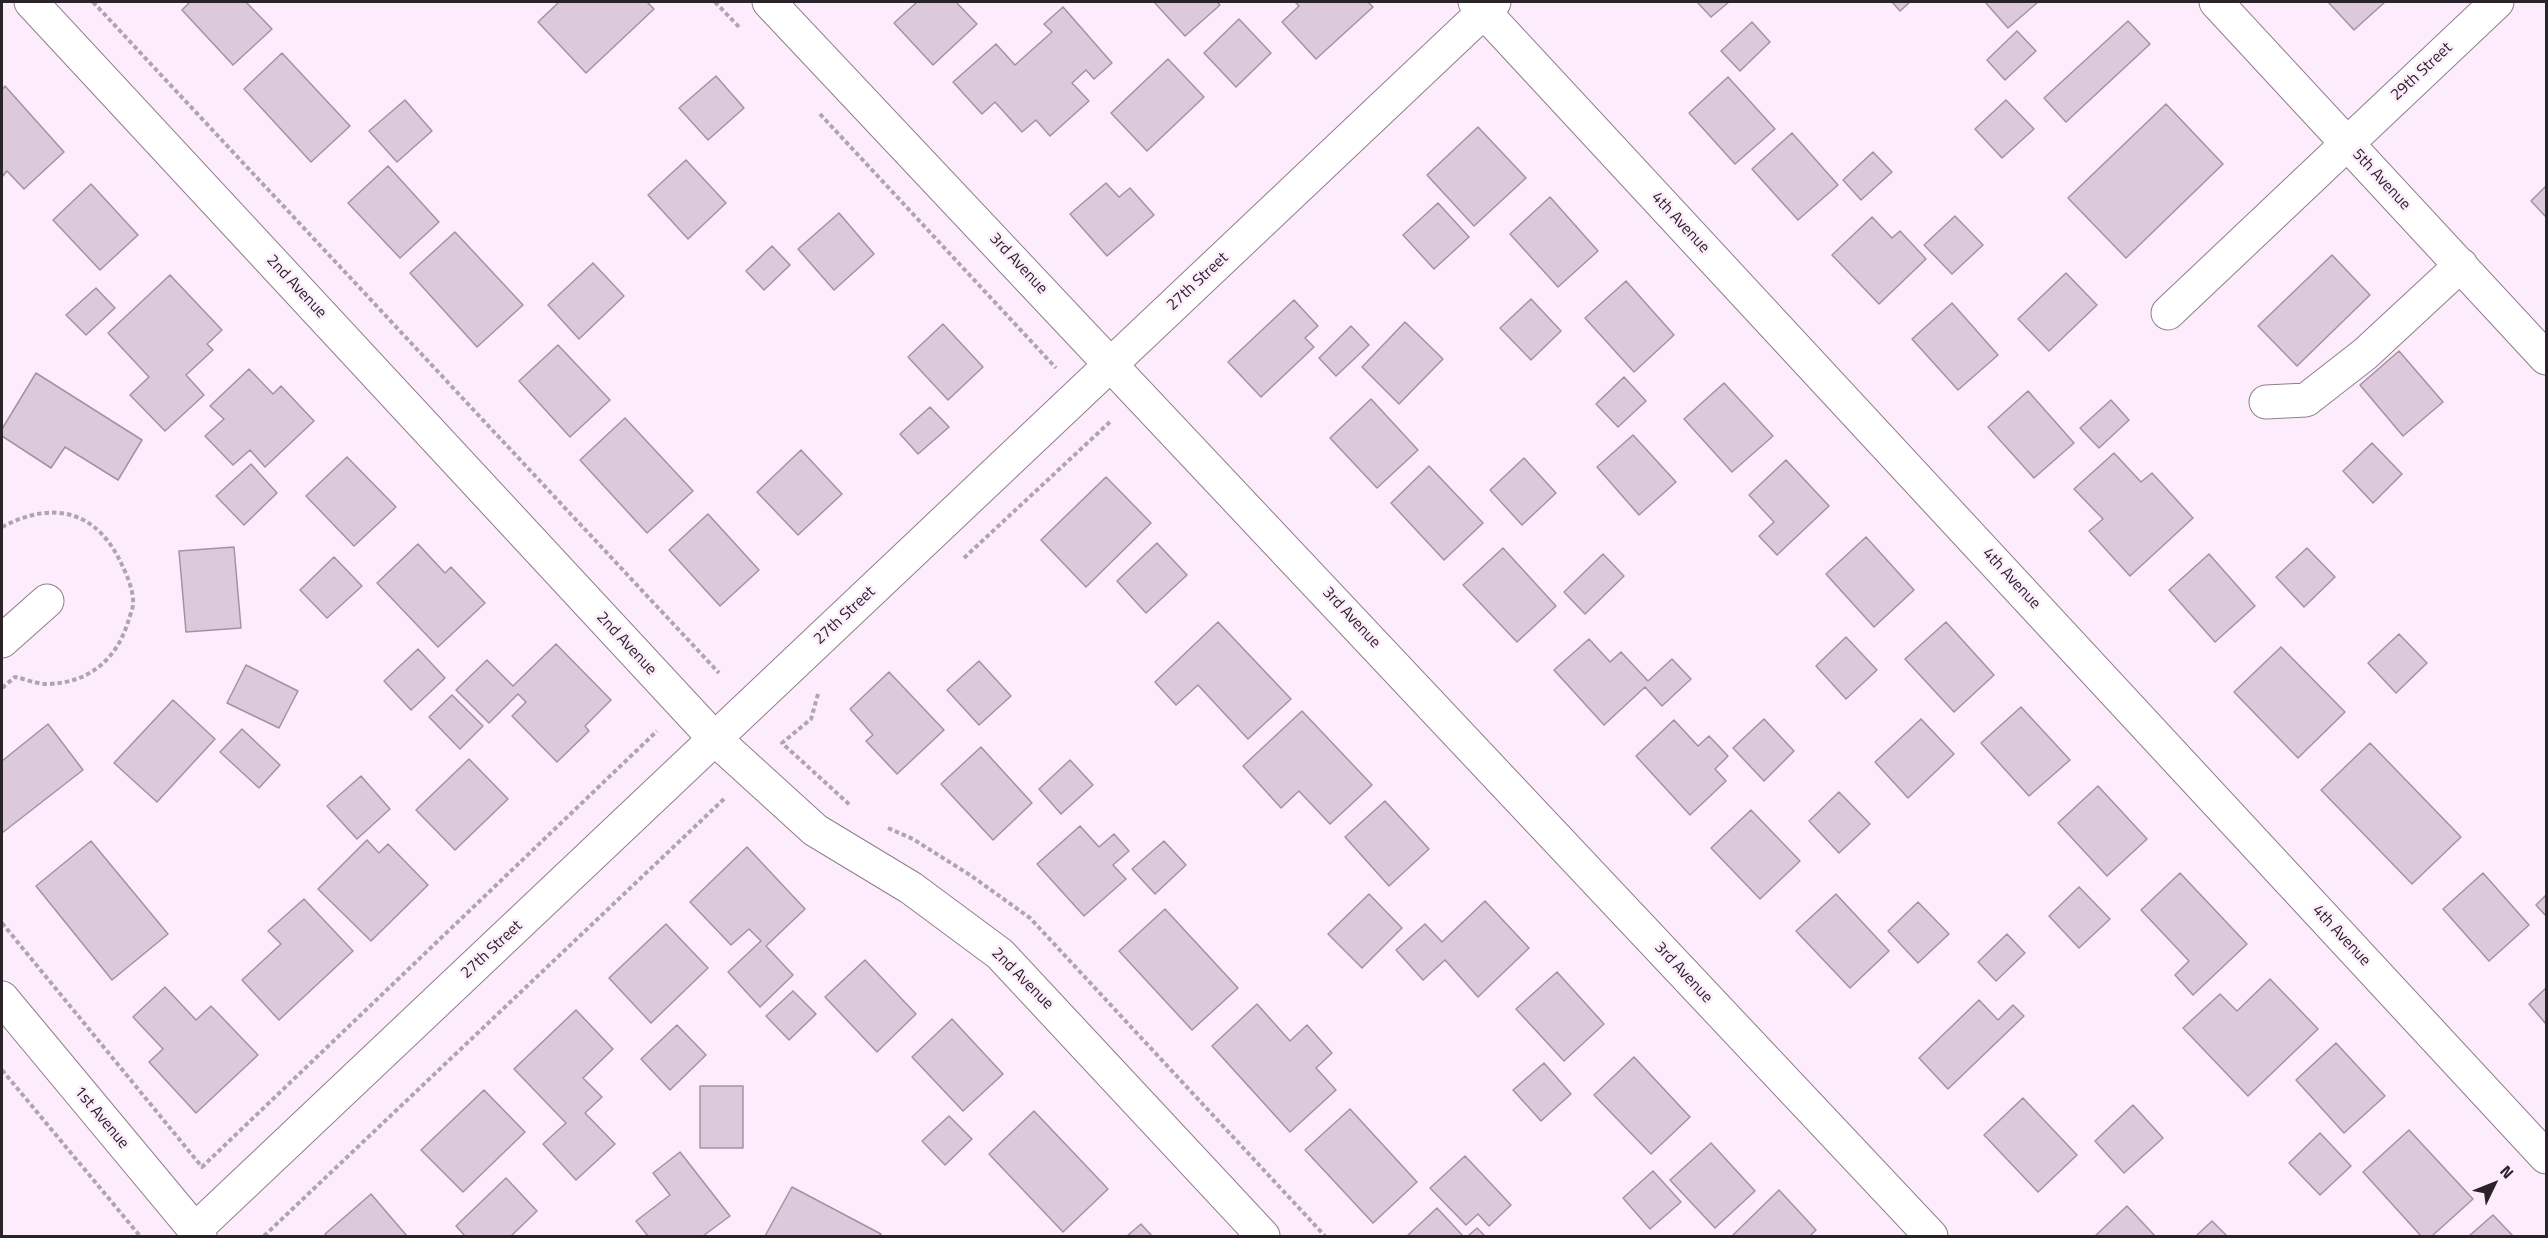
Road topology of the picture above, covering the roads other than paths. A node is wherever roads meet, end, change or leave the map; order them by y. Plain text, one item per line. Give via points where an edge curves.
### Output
1 (31, 2) edge
2 (769, 2) edge
3 (2216, 2) edge
4 (2497, 2) edge
5 (1485, 5) edge
6 (2347, 143) junction
7 (2460, 265) junction
8 (2168, 314) dead end
9 (2547, 358) edge
10 (1112, 363) junction
11 (2266, 402) dead end
12 (47, 602) dead end
13 (2, 640) edge
14 (714, 740) junction
15 (2, 998) edge
16 (2547, 1157) edge
17 (198, 1233) edge
18 (1263, 1236) edge
19 (1931, 1236) edge

1 - 14 street, 2nd Avenue
2 - 10 street, 3rd Avenue
3 - 6 street, 5th Avenue
4 - 6 street, 29th Street
5 - 10 street, 27th Street
5 - 16 street, 4th Avenue
6 - 7 street, 5th Avenue
6 - 8 street, 29th Street
7 - 9 street, 5th Avenue
7 - 11 street via 2364,354 2306,400
10 - 14 street, 27th Street
10 - 19 street, 3rd Avenue
12 - 13 street
14 - 17 street, 27th Street
14 - 18 street, 2nd Avenue via 815,830 911,888 1000,954
15 - 17 street, 1st Avenue

